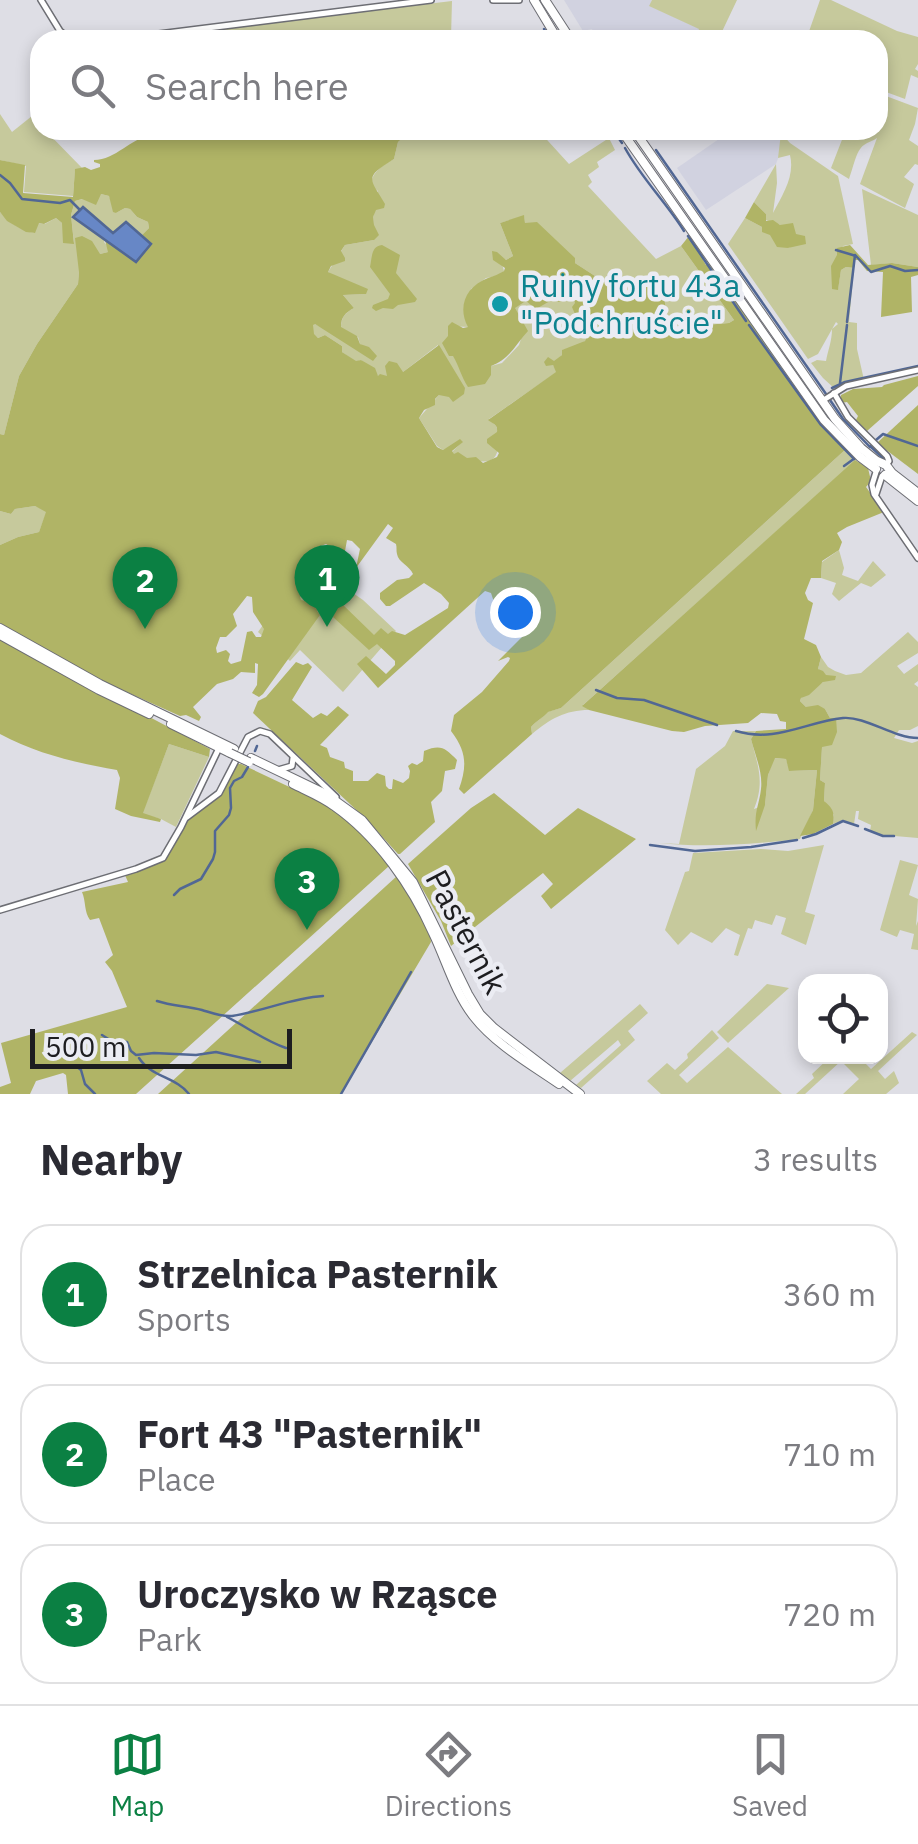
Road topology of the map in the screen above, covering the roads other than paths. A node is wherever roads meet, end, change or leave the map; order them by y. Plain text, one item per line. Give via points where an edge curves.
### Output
1 (40, 0) edge
2 (430, 0) edge
3 (493, 0) edge
4 (546, 0) edge
5 (530, 2) edge
6 (59, 30) edge
7 (191, 30) edge
8 (551, 30) edge
9 (565, 30) edge
10 (627, 140) edge
11 (641, 140) edge
12 (757, 317) junction
13 (918, 370) edge
14 (834, 393) junction
15 (822, 401) junction
16 (882, 470) junction
17 (918, 492) edge
18 (918, 501) edge
19 (918, 558) edge
20 (0, 632) edge
21 (219, 748) junction
22 (232, 751) junction
23 (292, 755) junction
24 (250, 760) junction
25 (277, 770) junction
26 (316, 792) junction
27 (195, 798) junction
28 (210, 802) junction
29 (341, 803) junction
30 (185, 818) junction
31 (402, 872) junction
32 (0, 910) edge
33 (572, 1094) edge
34 (580, 1094) edge

1 - 6 street
2 - 7 street
3 - 5 street
4 - 9 main road
5 - 8 main road
10 - 12 main road
11 - 12 main road
12 - 15 main road
12 - 16 main road via 824,420
13 - 14 street
14 - 15 street
14 - 16 street via 887,456
15 - 16 main road
16 - 17 main road
16 - 18 main road
16 - 19 street via 872,485 876,498
20 - 21 main road
20 - 22 main road
21 - 22 main road
21 - 27 street
22 - 24 main road, bridge
23 - 25 street via 292,766
23 - 28 street via 270,734 254,732
23 - 29 street
24 - 25 main road
24 - 26 main road
25 - 26 main road
26 - 29 main road, Pasternik
26 - 31 main road, Pasternik
27 - 28 street
27 - 30 street
28 - 30 street
29 - 31 main road, Pasternik
30 - 32 street via 168,852 152,864
31 - 33 main road, Pasternik via 475,1018
31 - 34 main road, Pasternik via 423,898 480,1014

